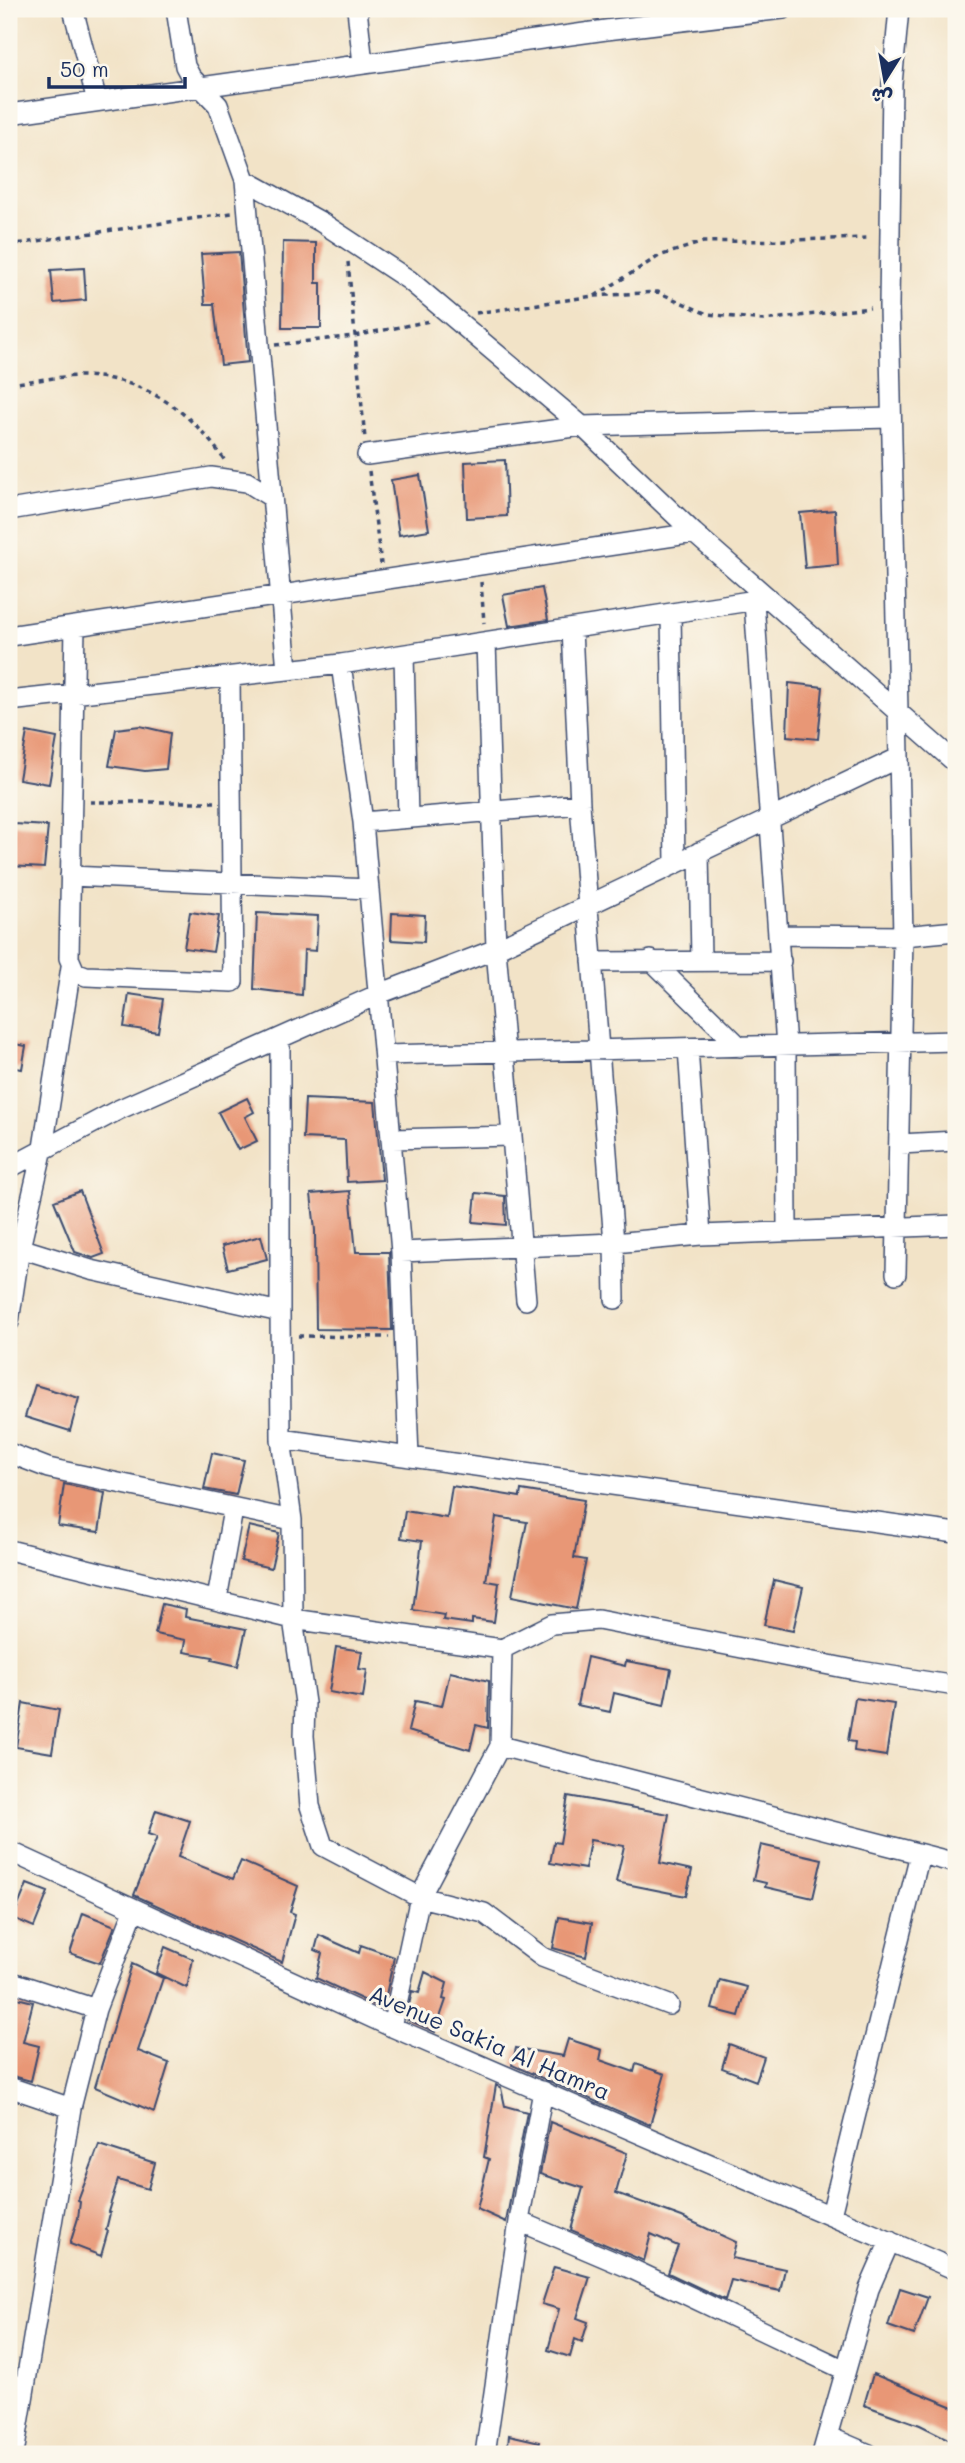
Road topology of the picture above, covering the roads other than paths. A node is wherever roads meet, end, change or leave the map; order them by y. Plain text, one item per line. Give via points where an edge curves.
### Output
1 (73, 9) edge
2 (176, 9) edge
3 (356, 9) edge
4 (783, 9) edge
5 (899, 9) edge
6 (363, 64) junction
7 (200, 86) junction
8 (97, 101) junction
9 (9, 114) edge
10 (245, 180) junction
11 (890, 418) junction
12 (582, 426) junction
13 (366, 454) road end
14 (271, 497) junction
15 (9, 510) edge
16 (694, 533) junction
17 (281, 596) junction
18 (762, 600) junction
19 (671, 614) junction
20 (75, 626) junction
21 (572, 629) junction
22 (9, 636) edge
23 (486, 642) junction
24 (404, 655) junction
25 (341, 664) junction
26 (286, 670) junction
27 (230, 677) junction
28 (74, 694) junction
29 (9, 701) edge
30 (896, 710) junction
31 (898, 758) junction
32 (956, 763) edge
33 (580, 804) junction
34 (490, 811) junction
35 (408, 818) junction
36 (771, 818) junction
37 (363, 822) junction
38 (699, 852) junction
39 (675, 863) junction
40 (70, 876) junction
41 (232, 883) junction
42 (369, 889) junction
43 (588, 905) junction
44 (956, 931) edge
45 (779, 936) junction
46 (903, 936) junction
47 (496, 949) junction
48 (651, 960) junction
49 (701, 960) junction
50 (781, 961) junction
51 (592, 962) junction
52 (71, 967) junction
53 (379, 994) junction
54 (280, 1038) junction
55 (956, 1041) edge
56 (902, 1044) junction
57 (740, 1046) junction
58 (786, 1046) junction
59 (688, 1048) junction
60 (599, 1050) junction
61 (504, 1052) junction
62 (384, 1055) junction
63 (511, 1136) junction
64 (392, 1139) junction
65 (956, 1141) edge
66 (900, 1144) junction
67 (43, 1148) junction
68 (9, 1168) edge
69 (956, 1225) edge
70 (897, 1226) junction
71 (787, 1231) junction
72 (701, 1235) junction
73 (614, 1243) junction
74 (520, 1247) junction
75 (20, 1248) junction
76 (401, 1252) junction
77 (896, 1275) dead end
78 (615, 1299) dead end
79 (526, 1300) dead end
80 (280, 1312) junction
81 (9, 1321) edge
82 (281, 1439) junction
83 (9, 1454) edge
84 (409, 1457) junction
85 (233, 1510) junction
86 (292, 1520) junction
87 (956, 1533) edge
88 (9, 1550) edge
89 (217, 1599) junction
90 (293, 1619) junction
91 (502, 1649) junction
92 (956, 1686) edge
93 (500, 1746) junction
94 (9, 1851) edge
95 (920, 1854) junction
96 (956, 1863) edge
97 (420, 1897) junction
98 (134, 1910) junction
99 (9, 1981) edge
100 (669, 2005) dead end
101 (96, 2009) junction
102 (392, 2027) junction
103 (9, 2087) edge
104 (543, 2091) junction
105 (71, 2108) junction
106 (831, 2215) junction
107 (519, 2221) junction
108 (890, 2241) junction
109 (956, 2270) edge
110 (845, 2370) junction
111 (824, 2445) edge
112 (14, 2454) edge
113 (485, 2454) edge
114 (869, 2454) edge

1 - 8 street
2 - 7 street via 186,66
3 - 6 street
4 - 6 street
5 - 11 street via 892,84
6 - 7 street
7 - 8 street
7 - 10 street via 218,104
8 - 9 street
10 - 12 street via 409,280
10 - 14 street
11 - 12 street
11 - 30 street
12 - 13 street
12 - 16 street
14 - 15 street via 236,478 212,477
14 - 17 street
16 - 17 street
16 - 18 street
17 - 20 street
17 - 26 street
18 - 19 street
18 - 30 street
18 - 36 street
19 - 21 street
19 - 39 street
20 - 22 street
20 - 28 street
21 - 23 street
21 - 33 street
23 - 24 street
23 - 34 street
24 - 25 street
24 - 35 street
25 - 26 street
25 - 37 street
26 - 27 street
27 - 28 street
27 - 41 street
28 - 29 street
28 - 40 street
30 - 31 street
30 - 32 street
31 - 36 street
31 - 46 street
33 - 34 street
33 - 43 street
34 - 35 street
34 - 47 street
35 - 37 street
36 - 38 street
36 - 45 street
37 - 42 street
38 - 39 street
38 - 49 street
39 - 43 street
40 - 41 street
40 - 52 street
41 - 42 street
41 - 52 street via 233,982 86,976
42 - 53 street
43 - 47 street
43 - 51 street
44 - 46 street
45 - 46 street
45 - 50 street
46 - 56 street
47 - 53 street
47 - 61 street
48 - 49 street
48 - 51 street
48 - 57 street
49 - 50 street
50 - 58 street
51 - 60 street
52 - 67 street
53 - 54 street
53 - 62 street
54 - 67 street
54 - 80 street
55 - 56 street
56 - 58 street
56 - 66 street
57 - 58 street
57 - 59 street
58 - 71 street
59 - 60 street
59 - 72 street
60 - 61 street
60 - 73 street
61 - 62 street
61 - 63 street
62 - 64 street
63 - 64 street
63 - 74 street
64 - 76 street
65 - 66 street
66 - 70 street
67 - 68 street
67 - 75 street
69 - 70 street
70 - 71 street
70 - 77 street
71 - 72 street
72 - 73 street
73 - 74 street
73 - 78 street
74 - 76 street
74 - 79 street
75 - 80 street via 91,1270
75 - 81 street
76 - 84 street
80 - 82 street
82 - 84 street
82 - 86 street
83 - 85 street via 48,1468
84 - 87 street
85 - 86 street
85 - 89 street
86 - 90 street
88 - 89 street
89 - 90 street
90 - 91 street
90 - 97 street via 305,1703 303,1736 310,1806 323,1846
91 - 92 street via 552,1624 598,1620
91 - 93 street
93 - 95 street
93 - 97 street
94 - 98 street, Avenue Sakia Al Hamra
95 - 96 street
95 - 106 street
97 - 100 street via 485,1913 542,1957
97 - 102 street
98 - 101 street
98 - 102 street, Avenue Sakia Al Hamra
99 - 101 street
101 - 105 street
102 - 104 street, Avenue Sakia Al Hamra
103 - 105 street
104 - 106 street, Avenue Sakia Al Hamra
104 - 107 street
105 - 112 street
106 - 108 street, Avenue Sakia Al Hamra
107 - 110 street
107 - 113 street
108 - 109 street, Avenue Sakia Al Hamra
108 - 110 street via 869,2289
110 - 111 street
111 - 114 street

